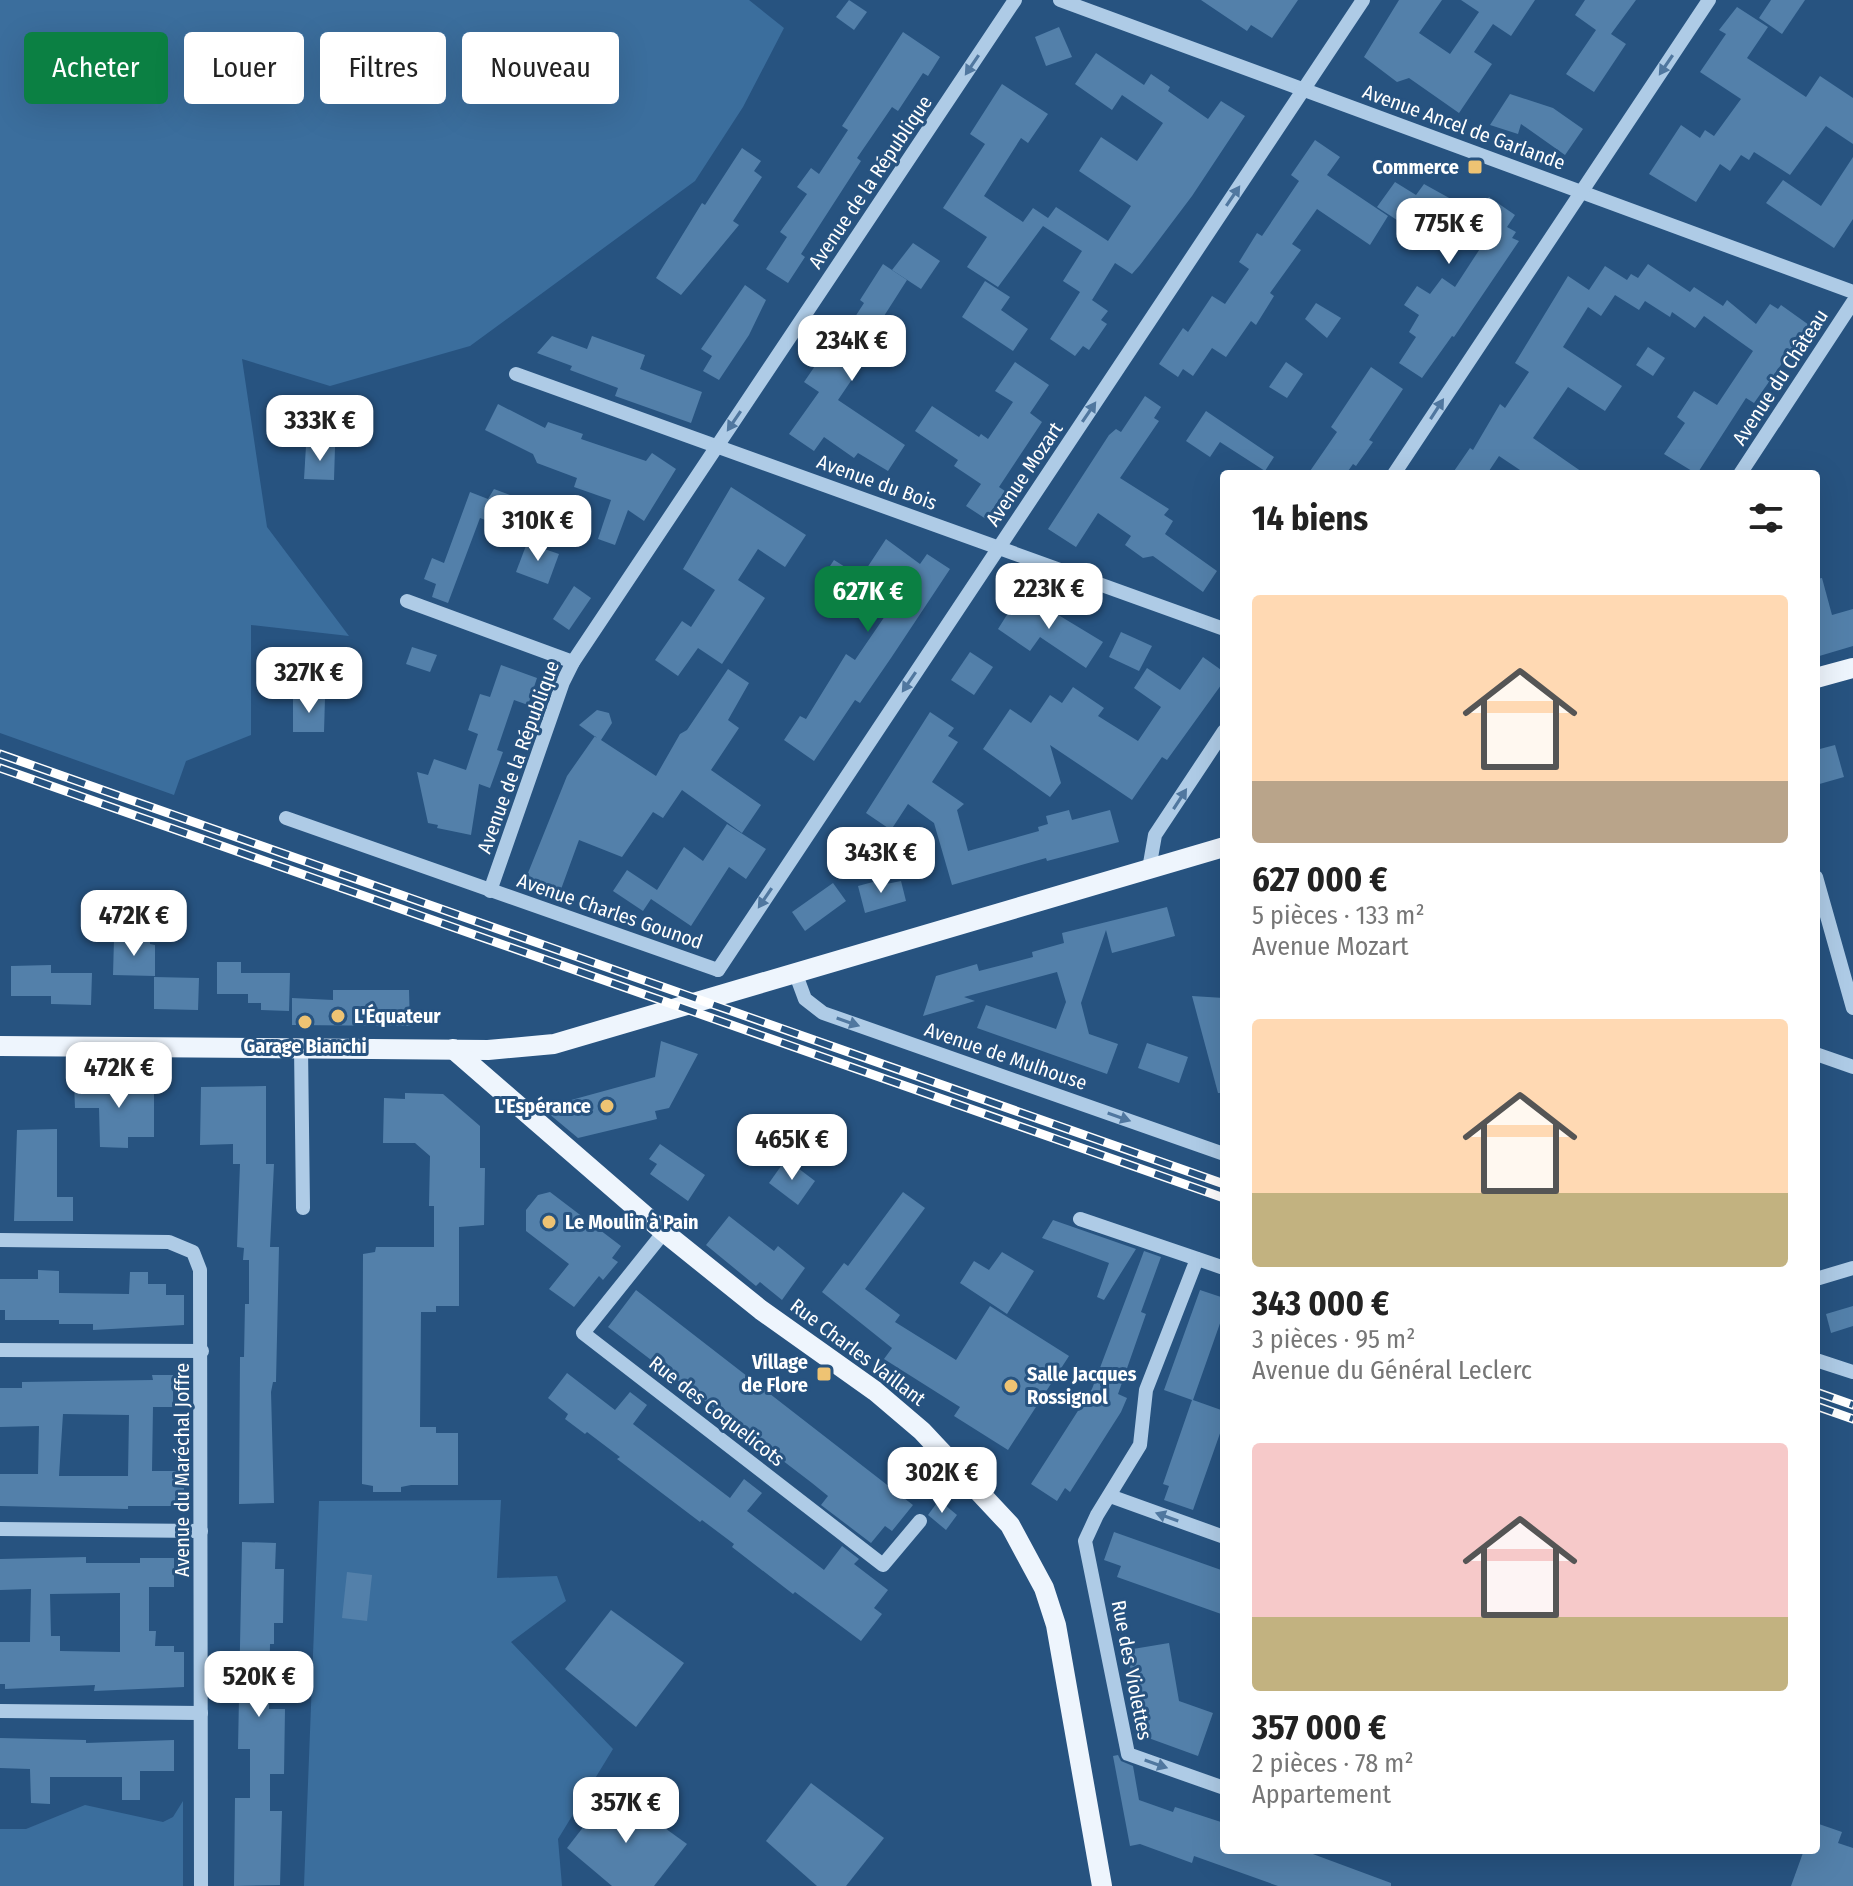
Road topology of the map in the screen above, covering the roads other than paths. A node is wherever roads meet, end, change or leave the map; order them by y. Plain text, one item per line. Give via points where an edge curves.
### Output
1 (1015, 0) edge
2 (1060, 0) edge
3 (1363, 0) edge
4 (1709, 0) edge
5 (1304, 89) junction
6 (1581, 191) junction
7 (1853, 292) edge
8 (1853, 302) edge
9 (516, 374) dead end
10 (717, 446) junction
11 (1397, 470) edge
12 (1743, 470) edge
13 (999, 547) junction
14 (407, 601) dead end
15 (1220, 628) edge
16 (573, 662) junction
17 (1853, 668) edge
18 (1820, 677) edge
19 (1220, 737) edge
20 (286, 818) dead end
21 (1220, 848) edge
22 (1149, 869) junction
23 (490, 891) junction
24 (1820, 891) edge
25 (718, 970) junction
26 (795, 972) junction
27 (725, 992) junction
28 (1853, 1008) edge
29 (0, 1046) edge
30 (301, 1047) junction
31 (453, 1049) junction
32 (1820, 1055) edge
33 (1853, 1067) edge
34 (1220, 1153) edge
35 (303, 1208) dead end
36 (1080, 1219) dead end
37 (664, 1232) junction
38 (0, 1240) edge
39 (1197, 1259) junction
40 (1220, 1267) edge
41 (1853, 1268) edge
42 (1820, 1278) edge
43 (0, 1350) edge
44 (202, 1351) junction
45 (1820, 1361) edge
46 (1853, 1372) edge
47 (1110, 1496) junction
48 (920, 1521) dead end
49 (0, 1529) edge
50 (201, 1531) junction
51 (1220, 1536) edge
52 (0, 1711) edge
53 (201, 1713) junction
54 (1220, 1787) edge
55 (201, 1886) edge
56 (1102, 1886) edge

1 -> 10 street, Avenue de la République
2 - 5 street, Avenue Ancel de Garlande
3 - 5 street, Avenue Mozart
4 -> 6 street
5 - 6 street, Avenue Ancel de Garlande
13 -> 5 street, Avenue Mozart
6 - 7 street, Avenue Ancel de Garlande
11 -> 6 street
8 - 12 street, Avenue du Château
9 - 10 street, Avenue du Bois
10 - 13 street, Avenue du Bois
10 - 16 street, Avenue de la République
13 - 15 street, Avenue du Bois
13 -> 25 street, Avenue Mozart
14 - 16 street
16 - 23 street, Avenue de la République
17 - 18 main road
22 -> 19 street via 1155,835
20 - 23 street, Avenue Charles Gounod
21 - 22 main road
22 - 26 main road
23 - 25 street, Avenue Charles Gounod
24 - 28 street
25 - 27 street, Avenue Charles Gounod
26 - 27 main road
26 -> 34 street, Avenue de Mulhouse via 805,999 823,1013
27 - 31 main road via 554,1044 515,1050
29 - 30 main road
30 - 31 main road
30 - 35 street
31 - 37 main road, Rue Charles Vaillant
32 - 33 street
36 - 39 street
37 - 48 street, Rue des Coquelicots via 583,1333 883,1565
37 - 56 main road, Rue Charles Vaillant via 875,1391 941,1450 1010,1525 1039,1576 1056,1625
38 - 44 street, Avenue du Maréchal Joffre via 182,1245 193,1252 200,1270
39 - 40 street
39 - 47 street via 1146,1390 1140,1445
41 - 42 street
43 - 44 street
44 - 50 street, Avenue du Maréchal Joffre
45 - 46 street
51 -> 47 street
47 -> 54 street, Rue des Violettes via 1085,1541 1128,1754
49 - 50 street
50 - 53 street, Avenue du Maréchal Joffre
52 - 53 street
53 - 55 street, Avenue du Maréchal Joffre

